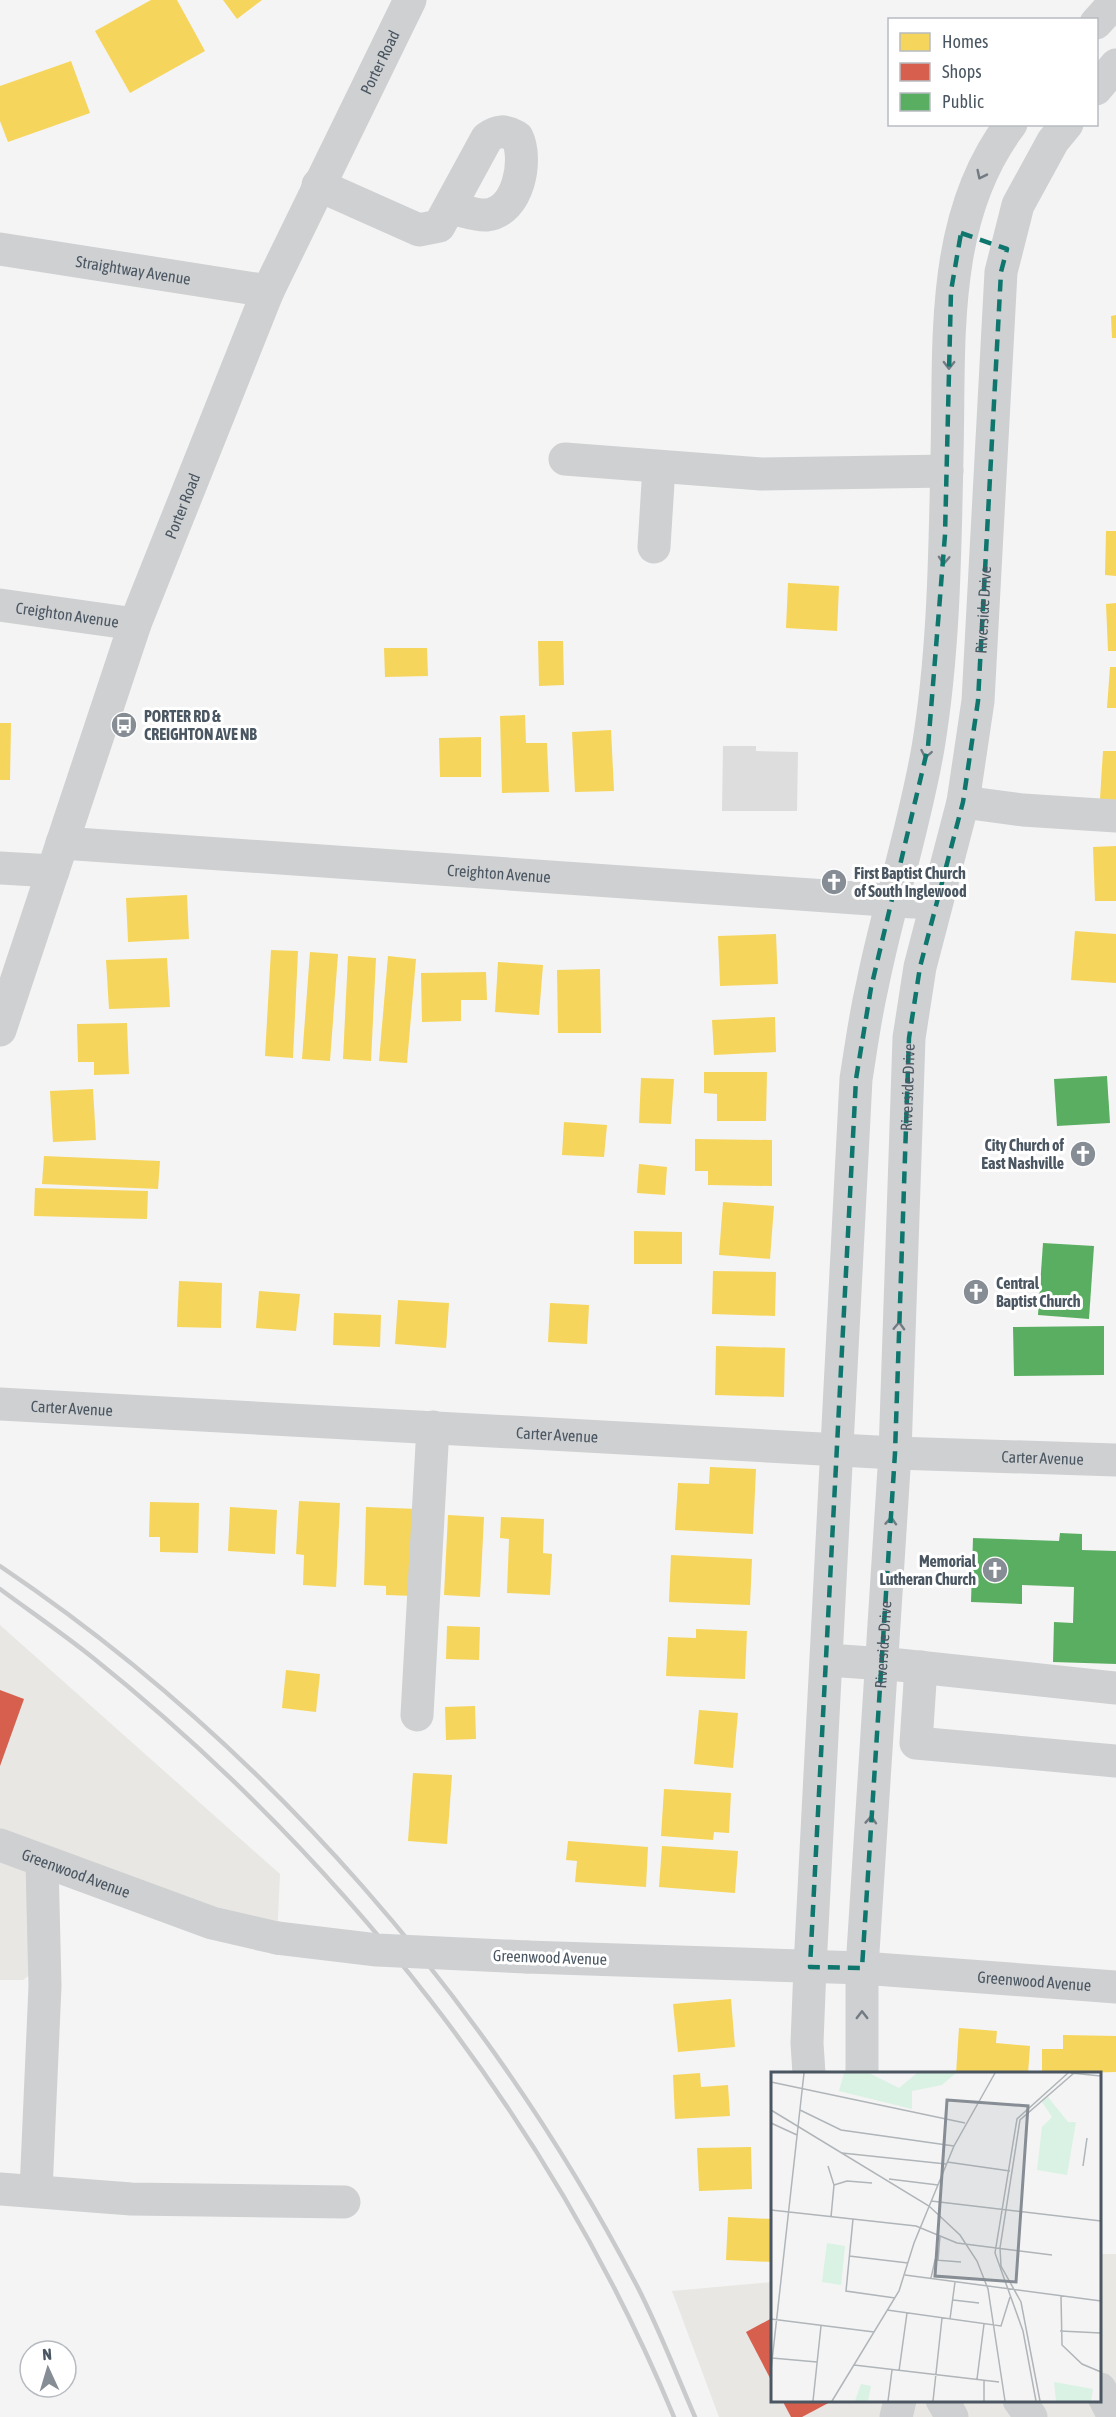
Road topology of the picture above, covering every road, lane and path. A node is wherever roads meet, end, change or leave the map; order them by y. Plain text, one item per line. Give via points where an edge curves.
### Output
1 (410, 0) edge
2 (1116, 1) edge
3 (1098, 21) edge
4 (1116, 65) edge
5 (1098, 86) edge
6 (1009, 126) edge
7 (1065, 126) edge
8 (318, 185) junction
9 (450, 208) dead end
10 (961, 233) junction
11 (0, 249) edge
12 (1007, 249) junction
13 (268, 291) junction
14 (565, 459) dead end
15 (659, 466) junction
16 (947, 471) junction
17 (654, 548) dead end
18 (0, 605) edge
19 (135, 624) junction
20 (963, 802) junction
21 (1116, 816) edge
22 (58, 857) junction
23 (0, 868) edge
24 (892, 900) junction
25 (936, 904) junction
26 (0, 1030) edge
27 (0, 1404) edge
28 (433, 1427) junction
29 (838, 1450) junction
30 (895, 1453) junction
31 (1116, 1460) edge
32 (828, 1660) junction
33 (881, 1664) junction
34 (921, 1668) junction
35 (1116, 1688) edge
36 (417, 1715) dead end
37 (1116, 1761) edge
38 (0, 1845) edge
39 (42, 1862) junction
40 (810, 1967) junction
41 (862, 1968) junction
42 (1116, 1987) edge
43 (809, 2072) edge
44 (862, 2072) edge
45 (0, 2190) edge
46 (36, 2191) junction
47 (344, 2202) dead end
48 (1101, 2391) edge
49 (900, 2402) edge
50 (943, 2402) edge
51 (1020, 2402) edge
52 (896, 2417) edge
53 (952, 2417) edge
54 (1031, 2417) edge
55 (1114, 2417) edge

1 - 8 street, Porter Road
2 - 3 street
4 - 5 street
6 -> 10 street via 973,192
7 - 12 street, Riverside Drive via 1018,205
8 - 9 street via 419,230 439,226
8 - 13 street, Porter Road
10 - 12 street
10 -> 16 street via 951,291
11 - 13 street, Straightway Avenue
12 - 20 street, Riverside Drive via 998,317 978,701
13 - 19 street, Porter Road
14 - 15 street
15 - 16 street via 761,474
15 - 17 street
16 -> 24 street via 939,636 928,747
18 - 19 street, Creighton Avenue
19 - 22 street, Porter Road
20 - 21 street
20 - 25 street, Riverside Drive
22 - 23 street, Creighton Avenue
22 - 24 street, Creighton Avenue
22 - 26 street, Porter Road
24 - 25 street, Creighton Avenue
24 - 29 street via 871,988 856,1079
30 -> 25 street, Riverside Drive via 909,1038 920,967
27 - 28 street, Carter Avenue
28 - 29 street, Carter Avenue
28 - 36 street
29 - 30 street, Carter Avenue
29 - 32 street
30 - 31 street, Carter Avenue
33 -> 30 street, Riverside Drive
32 - 33 street
32 - 40 street
33 - 34 street
41 -> 33 street, Riverside Drive
34 - 35 street
34 - 37 street via 916,1743
38 - 39 street, Greenwood Avenue
39 - 40 street, Greenwood Avenue, bridge via 212,1923 277,1938 377,1950
39 - 46 street via 45,1986
40 - 41 street, Greenwood Avenue
40 - 43 street
41 - 42 street, Greenwood Avenue
44 -> 41 street, Riverside Drive
45 - 46 street
46 - 47 street via 131,2199
48 - 55 street
49 - 52 street
50 - 53 street
51 - 54 street

